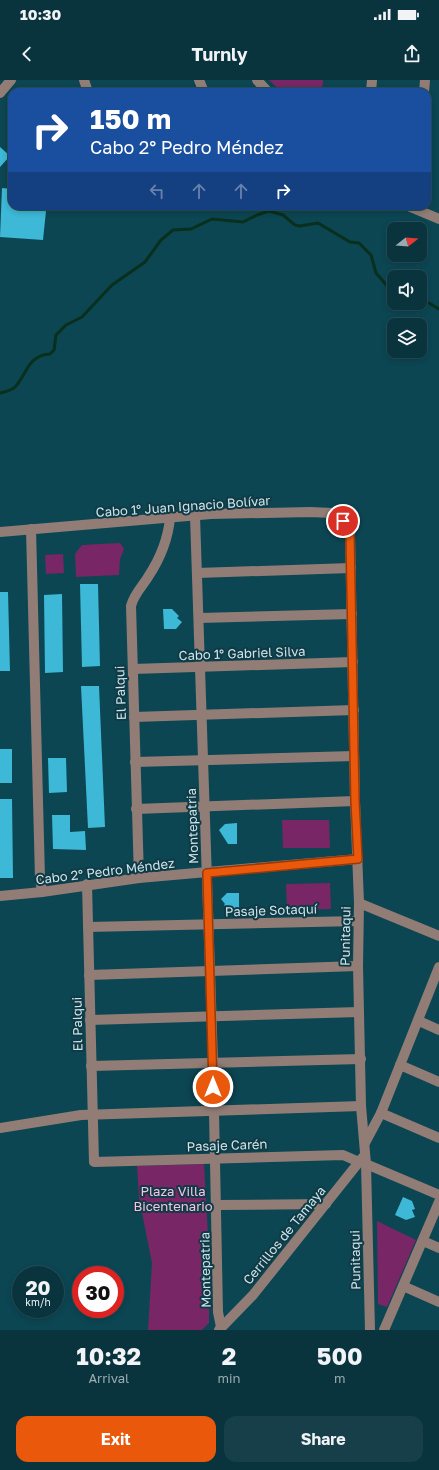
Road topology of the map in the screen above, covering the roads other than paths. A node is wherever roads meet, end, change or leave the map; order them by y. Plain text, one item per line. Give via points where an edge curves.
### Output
1 (11, 80) edge
2 (257, 80) edge
3 (264, 88) edge
4 (0, 92) edge
5 (419, 210) edge
6 (439, 219) edge
7 (195, 516) junction
8 (170, 518) junction
9 (31, 530) junction
10 (0, 532) edge
11 (350, 543) joint
12 (351, 568) junction
13 (197, 573) junction
14 (352, 614) junction
15 (199, 618) junction
16 (352, 662) junction
17 (200, 667) junction
18 (133, 669) junction
19 (354, 710) junction
20 (202, 715) junction
21 (134, 717) junction
22 (354, 756) junction
23 (203, 760) junction
24 (135, 762) junction
25 (355, 801) junction
26 (204, 806) junction
27 (136, 809) junction
28 (358, 859) junction
29 (207, 873) junction
30 (139, 878) junction
31 (87, 884) junction
32 (42, 892) junction
33 (0, 896) edge
34 (359, 903) junction
35 (358, 921) junction
36 (208, 925) junction
37 (88, 927) junction
38 (439, 936) edge
39 (358, 966) junction
40 (439, 967) edge
41 (210, 971) junction
42 (89, 975) junction
43 (359, 1012) junction
44 (212, 1017) junction
45 (90, 1020) junction
46 (419, 1021) junction
47 (439, 1030) edge
48 (361, 1059) junction
49 (213, 1062) junction
50 (400, 1065) junction
51 (91, 1066) junction
52 (439, 1082) edge
53 (361, 1106) junction
54 (214, 1111) junction
55 (381, 1113) junction
56 (93, 1114) junction
57 (0, 1128) edge
58 (439, 1138) edge
59 (364, 1155) junction
60 (215, 1159) junction
61 (94, 1162) joint
62 (439, 1195) edge
63 (439, 1202) edge
64 (326, 1204) junction
65 (216, 1206) junction
66 (423, 1241) junction
67 (439, 1248) edge
68 (403, 1286) junction
69 (439, 1302) edge
70 (220, 1329) edge
71 (370, 1329) edge
72 (380, 1330) edge
73 (384, 1330) edge

1 - 4 street
2 - 3 street
5 - 6 street
7 - 8 street, Cabo 1° Juan Ignacio Bolívar
7 - 11 street, Cabo 1° Juan Ignacio Bolívar via 310,512 333,514 343,521 350,536
7 - 13 street, Montepatria
8 - 9 street, Cabo 1° Juan Ignacio Bolívar
8 - 18 street, El Palqui via 162,552 133,600
9 - 10 street, Cabo 1° Juan Ignacio Bolívar
9 - 32 street
11 - 12 street, Punitaqui
12 - 13 street
12 - 14 street, Punitaqui
13 - 15 street, Montepatria
14 - 15 street
14 - 16 street, Punitaqui
15 - 17 street, Montepatria
16 - 17 street, Cabo 1° Gabriel Silva
16 - 19 street, Punitaqui
17 - 18 street, Cabo 1° Gabriel Silva
17 - 20 street, Montepatria
18 - 21 street, El Palqui
19 - 20 street
19 - 22 street, Punitaqui
20 - 21 street
20 - 23 street, Montepatria
21 - 24 street, El Palqui
22 - 23 street
22 - 25 street, Punitaqui
23 - 24 street
23 - 26 street, Montepatria
24 - 27 street, El Palqui
25 - 26 street
25 - 28 street, Punitaqui
26 - 27 street
26 - 29 street, Montepatria
27 - 30 street, El Palqui
28 - 29 street, Cabo 2° Pedro Méndez
28 - 34 street, Punitaqui
29 - 30 street, Cabo 2° Pedro Méndez
29 - 36 street, Montepatria
30 - 31 street, Cabo 2° Pedro Méndez
31 - 32 street, Cabo 2° Pedro Méndez
31 - 37 street, El Palqui
32 - 33 street, Cabo 2° Pedro Méndez
34 - 35 street, Punitaqui
34 - 38 street
35 - 36 street, Pasaje Sotaquí
35 - 39 street, Punitaqui
36 - 37 street, Pasaje Sotaquí
36 - 41 street, Montepatria
37 - 42 street, El Palqui
39 - 41 street
39 - 43 street, Punitaqui
40 - 46 street, Cerrillos de Tamaya
41 - 42 street
41 - 44 street, Montepatria
42 - 45 street, El Palqui
43 - 44 street
43 - 48 street, Punitaqui
44 - 45 street
44 - 49 street, Montepatria
45 - 51 street, El Palqui
46 - 47 street
46 - 50 street, Cerrillos de Tamaya
48 - 49 street
48 - 53 street, Punitaqui
49 - 51 street
49 - 54 street, Montepatria
50 - 52 street
50 - 55 street, Cerrillos de Tamaya
51 - 56 street, El Palqui
53 - 54 street
53 - 59 street, Punitaqui
54 - 56 street
54 - 60 street, Montepatria
55 - 58 street
55 - 59 street, Cerrillos de Tamaya
56 - 57 street
56 - 61 street, El Palqui
59 - 60 street, Pasaje Carén
59 - 62 street, Pasaje Carén
59 - 64 street, Cerrillos de Tamaya
59 - 71 street, Punitaqui
60 - 61 street, Pasaje Carén
60 - 65 street, Montepatria
63 - 66 street
64 - 65 street
64 - 70 street, Cerrillos de Tamaya via 253,1295
65 - 70 street, Montepatria
66 - 67 street
66 - 68 street
68 - 69 street
68 - 73 street
71 - 72 street

